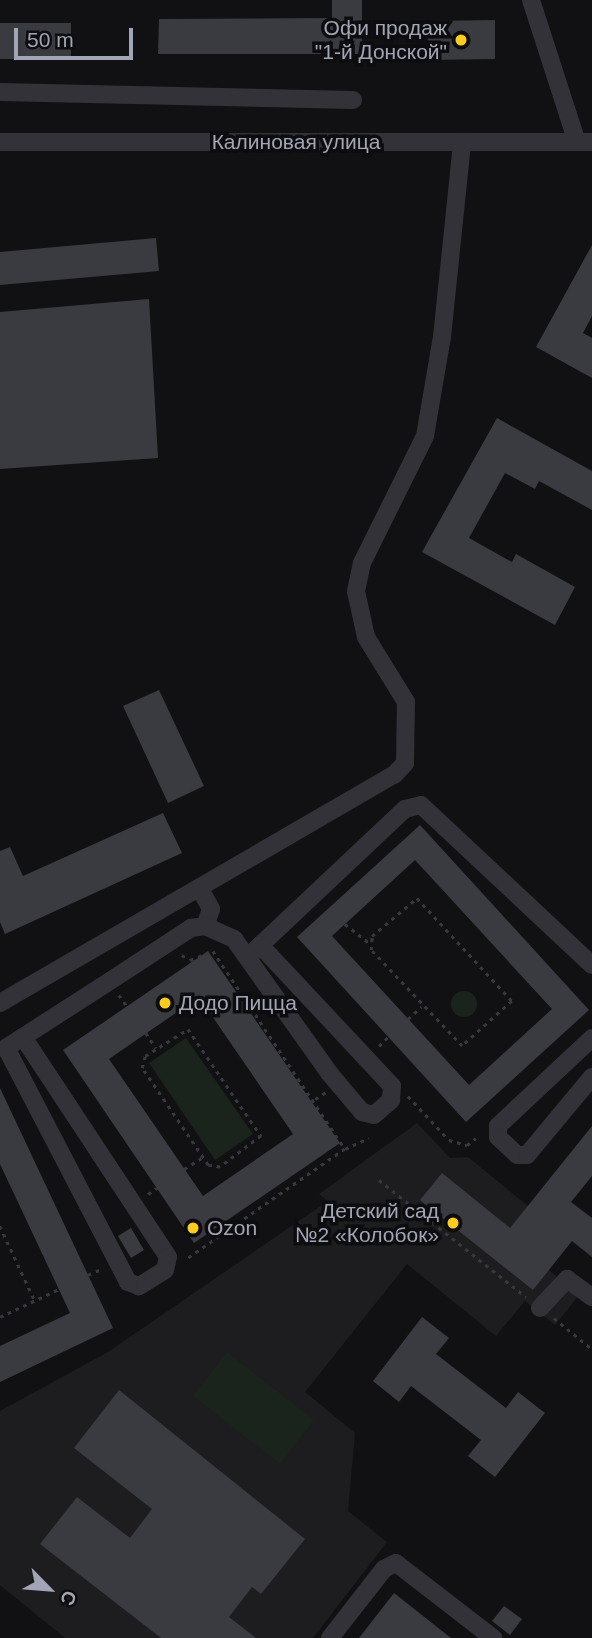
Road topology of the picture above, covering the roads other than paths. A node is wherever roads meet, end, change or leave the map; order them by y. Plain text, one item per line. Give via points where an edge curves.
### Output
1 (531, 0) edge
2 (0, 92) edge
3 (353, 100) dead end
4 (0, 142) edge
5 (462, 142) junction
6 (584, 142) edge
7 (200, 889) junction
8 (205, 926) junction
9 (253, 951) junction
10 (592, 965) edge
11 (0, 1003) edge
12 (23, 1037) junction
13 (592, 1038) edge
14 (2, 1046) edge
15 (592, 1077) edge
16 (592, 1297) edge
17 (540, 1308) road end
18 (330, 1638) edge
19 (493, 1638) edge

1 - 6 street
2 - 3 street
4 - 5 street, Калиновая улица
5 - 6 street, Калиновая улица
5 - 7 street via 442,337 425,436 362,563 356,591 366,637 406,702 405,763 394,775
7 - 8 street via 211,909
7 - 11 street
8 - 9 street
8 - 12 street via 191,928
9 - 9 street via 362,1112 374,1115 396,1092
9 - 10 street via 405,809 421,805
12 - 14 street
12 - 14 street via 168,1257 165,1270 139,1286 128,1282
13 - 15 street via 498,1126 498,1137 517,1155 527,1155
16 - 17 street via 567,1279
18 - 19 street via 384,1569 396,1563

